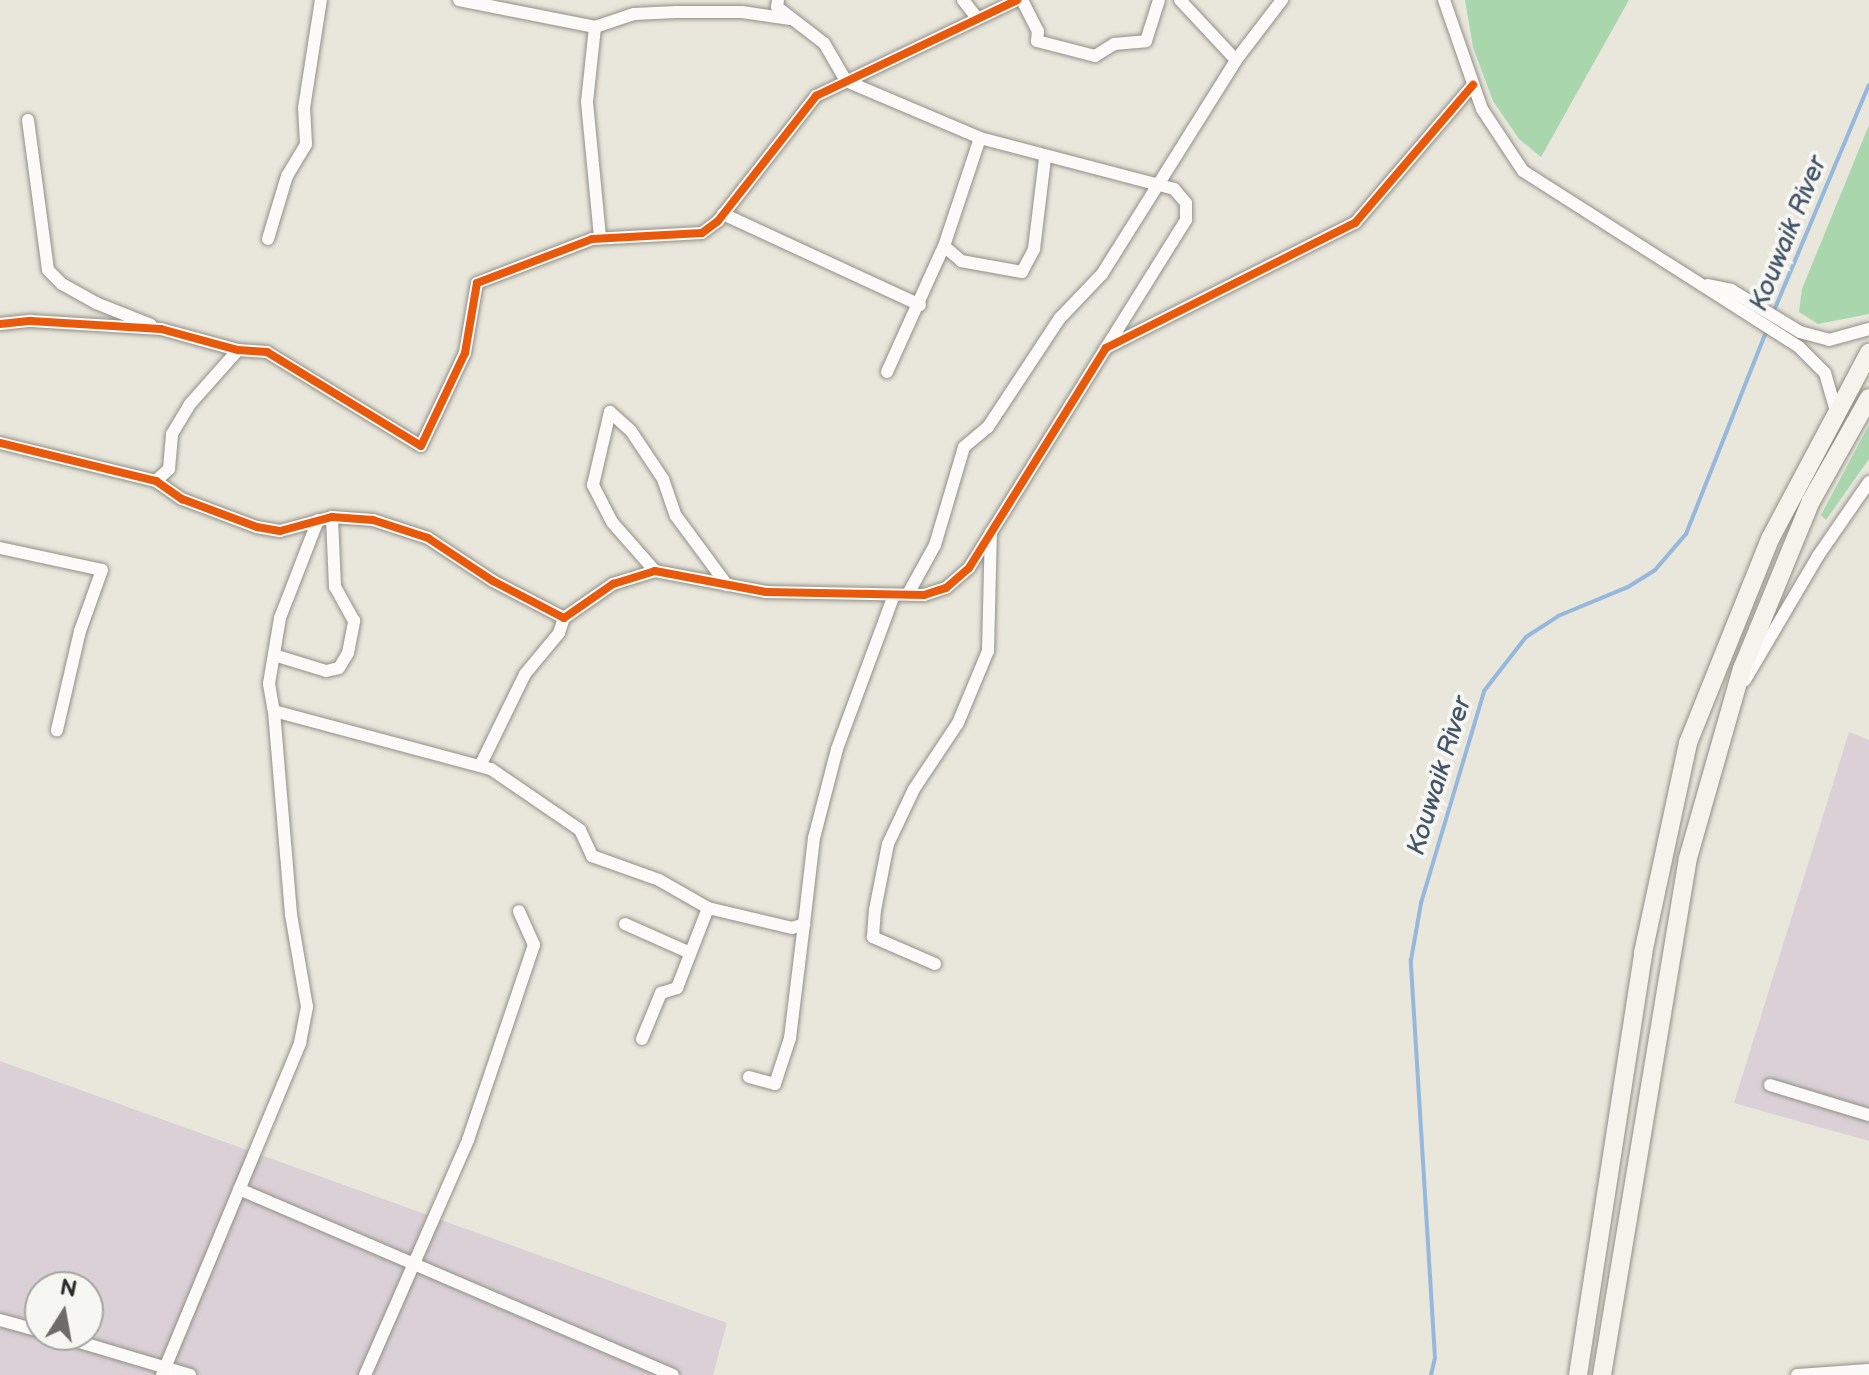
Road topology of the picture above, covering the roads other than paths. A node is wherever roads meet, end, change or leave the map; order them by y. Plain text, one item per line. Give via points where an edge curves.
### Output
1 (321, 0) edge
2 (459, 0) edge
3 (778, 0) edge
4 (963, 0) edge
5 (1020, 0) edge
6 (1159, 0) edge
7 (1180, 0) edge
8 (1282, 0) edge
9 (1444, 0) edge
10 (977, 18) junction
11 (793, 19) junction
12 (595, 27) junction
13 (1236, 60) junction
14 (846, 81) junction
15 (1473, 85) junction
16 (28, 120) dead end
17 (980, 138) junction
18 (1045, 158) junction
19 (1161, 185) junction
20 (723, 214) junction
21 (600, 238) junction
22 (268, 239) dead end
23 (944, 246) junction
24 (1728, 295) junction
25 (920, 305) junction
26 (0, 324) edge
27 (161, 329) junction
28 (1869, 329) edge
29 (1106, 348) junction
30 (238, 350) junction
31 (1869, 353) edge
32 (887, 372) dead end
33 (1869, 398) edge
34 (1836, 411) junction
35 (0, 443) edge
36 (156, 481) junction
37 (1869, 482) edge
38 (332, 517) junction
39 (318, 520) junction
40 (991, 532) junction
41 (0, 548) edge
42 (655, 571) junction
43 (727, 585) junction
44 (908, 594) junction
45 (894, 595) junction
46 (564, 618) junction
47 (274, 655) junction
48 (1733, 700) junction
49 (274, 711) junction
50 (57, 730) dead end
51 (480, 766) junction
52 (708, 908) junction
53 (519, 911) dead end
54 (625, 924) dead end
55 (804, 924) junction
56 (688, 952) junction
57 (935, 964) dead end
58 (642, 1039) dead end
59 (749, 1077) dead end
60 (1770, 1085) dead end
61 (1869, 1115) edge
62 (239, 1189) junction
63 (413, 1264) junction
64 (0, 1320) edge
65 (24, 1327) edge
66 (104, 1351) edge
67 (164, 1370) edge
68 (1869, 1370) edge
69 (190, 1375) edge
70 (365, 1375) edge
71 (673, 1375) edge
72 (1578, 1375) edge
73 (1602, 1375) edge
74 (1797, 1375) edge

1 - 22 street via 304,108 306,144 287,176
2 - 12 street
3 - 11 street via 777,7
4 - 10 street
5 - 6 street via 1038,31 1037,41 1095,56 1114,44 1146,41
5 - 10 street
7 - 13 street
8 - 13 street
9 - 15 street
10 - 14 street
11 - 12 street via 676,12 634,14
11 - 14 street via 824,43
12 - 21 street via 587,102
13 - 19 street
14 - 17 street
14 - 20 street via 816,96
15 - 24 street via 1482,109 1523,171
15 - 29 street via 1355,223
16 - 27 street via 48,270 96,303
17 - 18 street
17 - 23 street
18 - 19 street
18 - 23 street via 1034,249 1022,272 961,261
19 - 29 street via 1174,189 1186,203 1186,220
19 - 44 street via 1102,274 1060,318 1005,404 964,447 935,545
20 - 21 street via 702,233
20 - 25 street
21 - 30 street via 477,283 465,353 421,446 267,352
23 - 25 street
24 - 28 street via 1800,332 1829,340
24 - 34 street via 1825,373
25 - 32 street
26 - 27 street
27 - 30 street
29 - 40 street
30 - 36 street via 190,404 172,434 169,469
31 - 34 main road
33 - 48 main road via 1811,501
34 - 72 main road via 1770,539 1688,743 1643,953
35 - 36 street
36 - 39 street via 182,499 257,527 280,531
37 - 48 street via 1818,556
38 - 39 street
38 - 46 street via 373,520 428,538 493,581
38 - 47 street via 335,587 354,621 348,653 339,668 326,671
39 - 47 street via 280,618
40 - 44 street via 969,568 946,588
40 - 57 street via 988,651 958,723 914,789 888,844 875,910 873,937
41 - 50 street via 102,570 80,631
42 - 43 street
42 - 43 street via 612,522 593,485 610,412 647,455 663,479 676,516
42 - 46 street via 613,584
43 - 45 street via 766,592
44 - 45 street
45 - 55 street via 833,760 814,838
46 - 51 street via 559,633 525,674
47 - 49 street via 269,684
48 - 73 main road via 1688,858
49 - 51 street
49 - 62 street via 291,914 307,1007 300,1043
51 - 52 street via 580,830 592,856 659,880
52 - 55 street via 792,928
52 - 56 street
53 - 63 street via 534,945 468,1140
54 - 56 street
55 - 59 street via 790,1038 775,1084
56 - 58 street via 677,988 661,993
60 - 61 street
62 - 63 street
62 - 67 street
63 - 70 street
63 - 71 street
64 - 65 street
66 - 67 street
67 - 69 street
68 - 74 street

